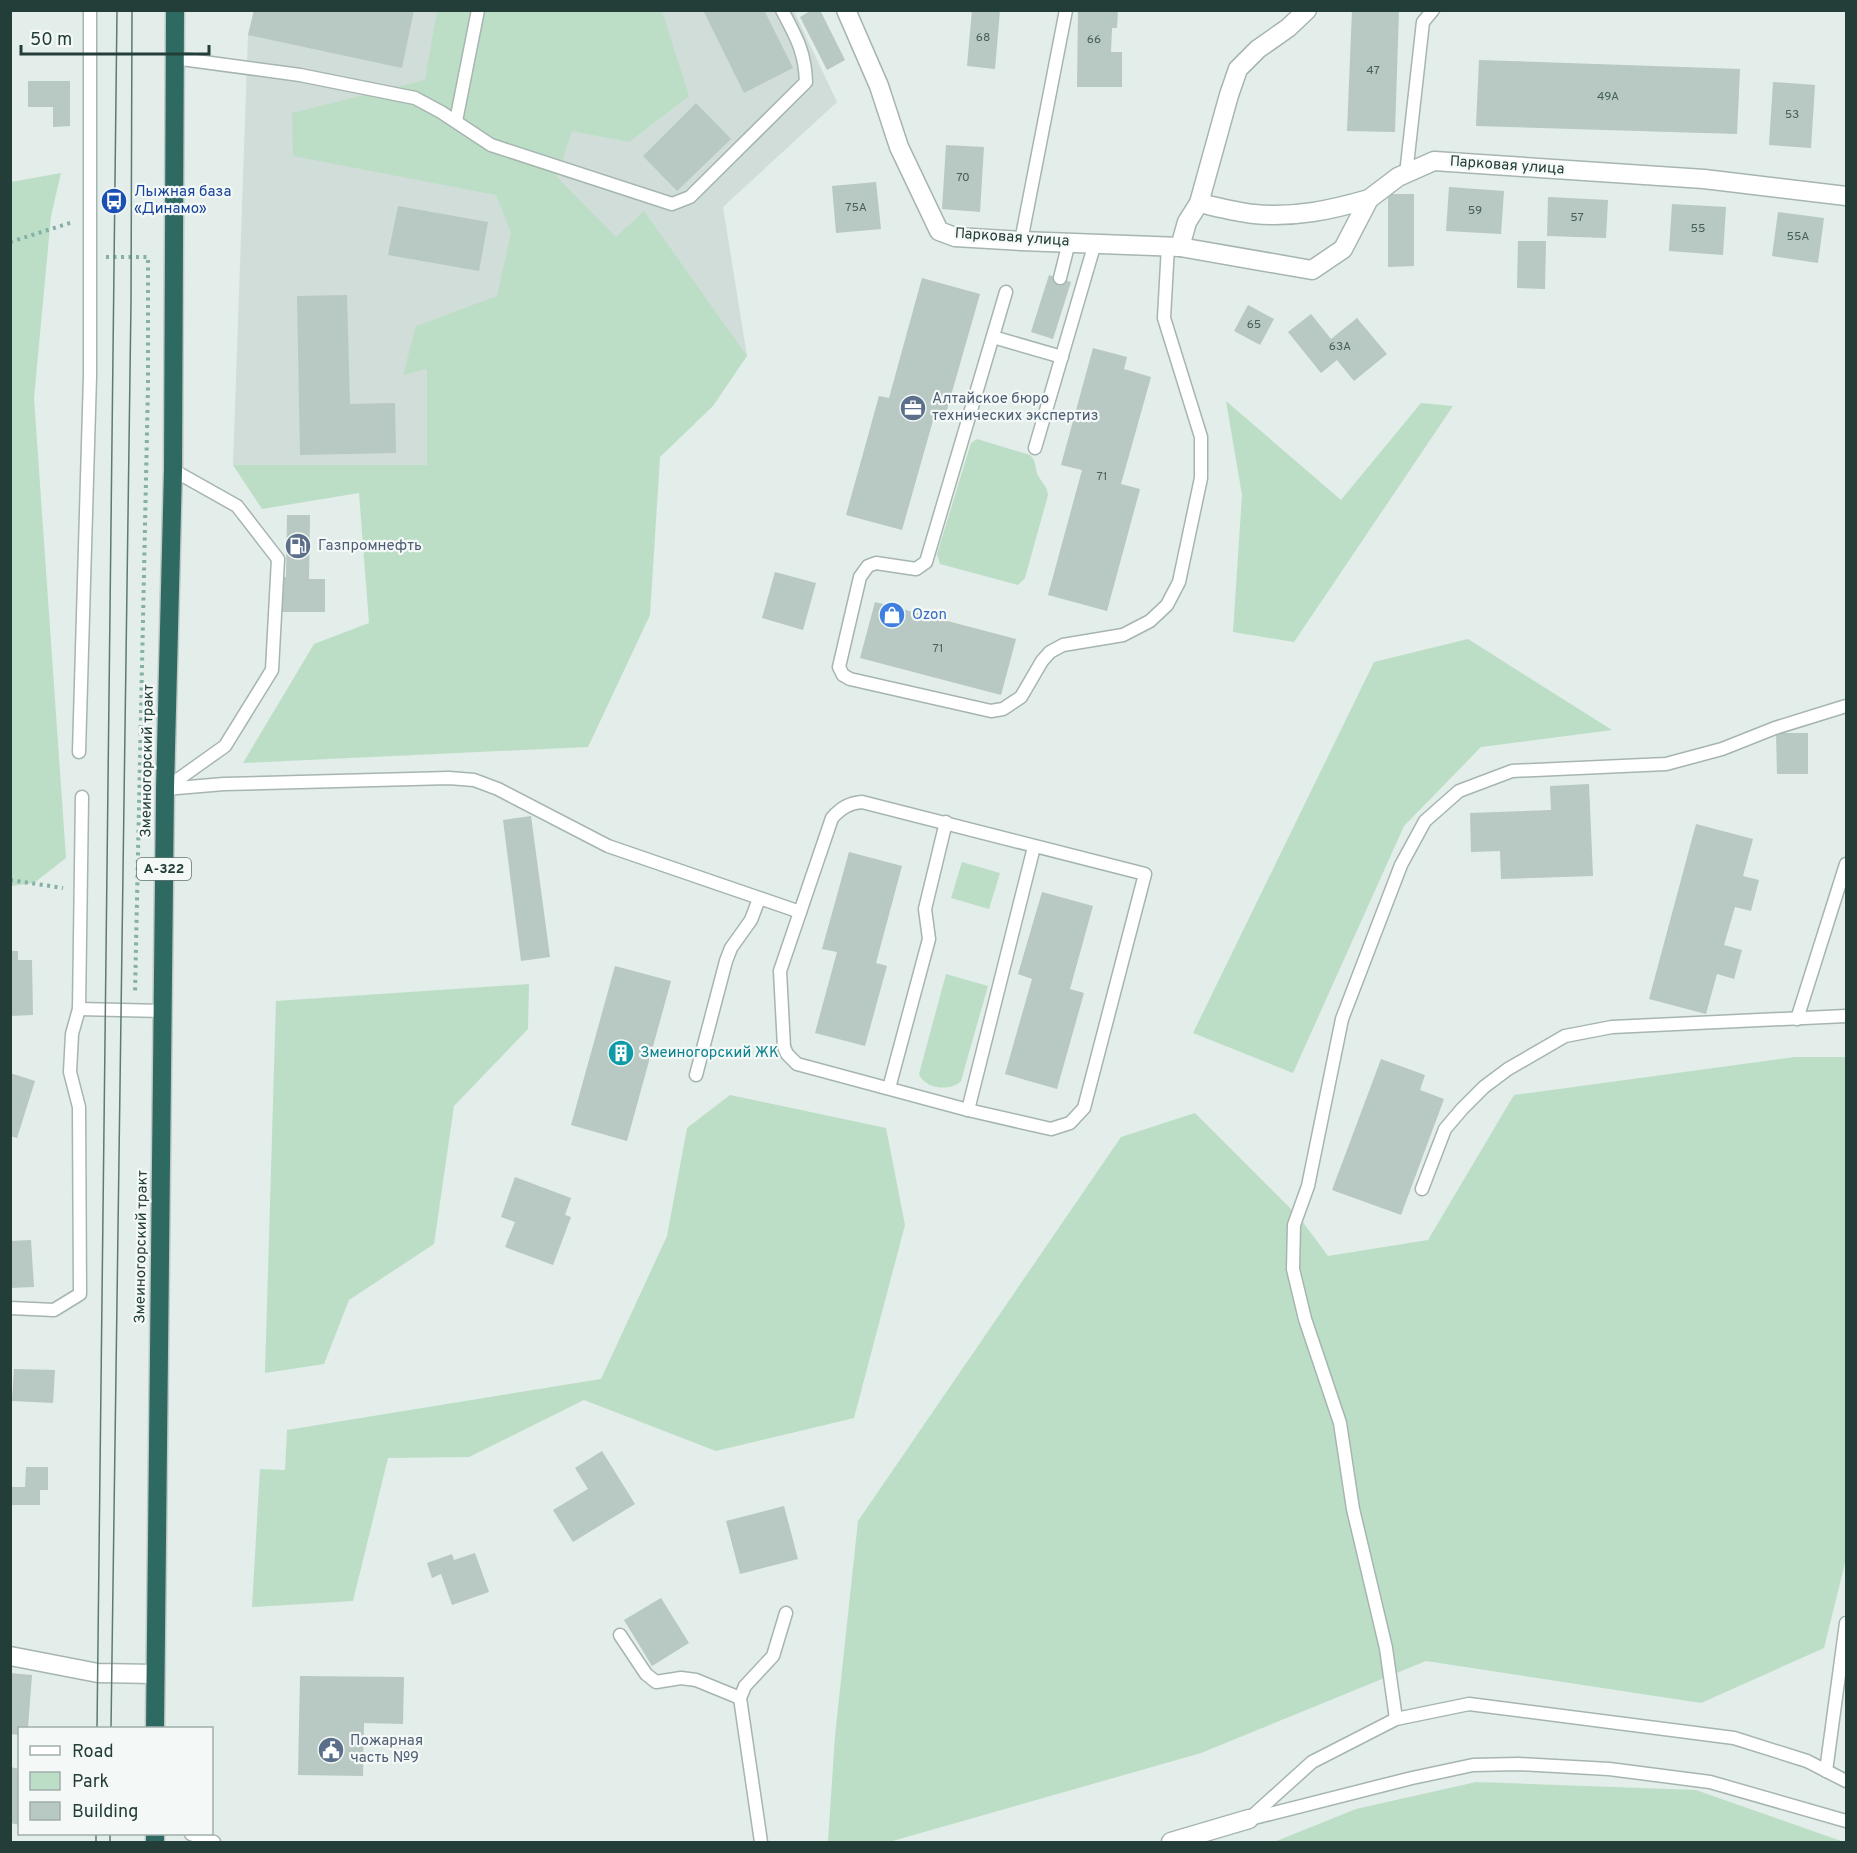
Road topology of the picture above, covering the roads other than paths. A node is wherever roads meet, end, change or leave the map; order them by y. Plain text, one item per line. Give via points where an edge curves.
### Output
1 (90, 10) edge
2 (176, 10) edge
3 (478, 10) edge
4 (782, 10) edge
5 (846, 10) edge
6 (1066, 10) edge
7 (1307, 10) edge
8 (1433, 10) edge
9 (174, 58) junction
10 (456, 122) junction
11 (1406, 174) junction
12 (1846, 196) edge
13 (1369, 199) junction
14 (1199, 203) junction
15 (1021, 241) junction
16 (1069, 242) junction
17 (1095, 243) junction
18 (1174, 247) junction
19 (1060, 278) dead end
20 (1006, 292) dead end
21 (993, 337) junction
22 (1062, 357) junction
23 (1035, 448) dead end
24 (173, 470) junction
25 (1846, 706) edge
26 (79, 752) dead end
27 (165, 789) junction
28 (82, 797) dead end
29 (946, 822) junction
30 (1034, 847) junction
31 (1846, 864) edge
32 (759, 899) junction
33 (800, 912) junction
34 (79, 1009) junction
35 (163, 1011) junction
36 (1846, 1016) edge
37 (1797, 1019) junction
38 (696, 1075) dead end
39 (889, 1088) junction
40 (968, 1110) junction
41 (1422, 1189) dead end
42 (10, 1308) edge
43 (786, 1613) dead end
44 (1846, 1623) edge
45 (620, 1635) dead end
46 (10, 1656) edge
47 (155, 1674) junction
48 (740, 1698) junction
49 (1396, 1719) junction
50 (155, 1727) edge
51 (1827, 1771) junction
52 (1846, 1781) edge
53 (1249, 1819) junction
54 (1846, 1821) edge
55 (196, 1835) edge
56 (214, 1842) edge
57 (761, 1842) edge
58 (1171, 1842) edge

1 - 26 lane via 90,376
2 - 9 highway, Змеиногорский тракт / А-322
3 - 10 lane
4 - 10 lane via 798,40 806,82 690,197 672,204 491,145
5 - 15 street, Парковая улица via 879,86 899,147 939,231 955,237
6 - 15 lane
7 - 14 street via 1239,69
8 - 11 lane via 1423,22
9 - 10 lane via 300,75 415,98
9 - 24 highway, Змеиногорский тракт / А-322
11 - 12 street, Парковая улица via 1434,161 1704,179
11 - 13 street, Парковая улица
13 - 14 street via 1328,211 1291,214 1254,214
13 - 18 street, Парковая улица via 1343,249 1312,270
14 - 18 street
15 - 16 street, Парковая улица
16 - 17 street, Парковая улица
16 - 19 lane
17 - 18 street, Парковая улица
17 - 22 lane
18 - 21 lane via 1164,318 1201,437 1201,478 1179,582 1167,605 1150,621 1123,635 1063,645 1050,652 1021,697 1003,709 991,711 850,679 839,667 863,571 876,563 916,569 926,562
20 - 21 lane
21 - 22 lane
22 - 23 lane
24 - 27 highway, Змеиногорский тракт / А-322
24 - 27 lane via 237,506 278,559 272,670 225,746
25 - 49 lane via 1666,764 1512,771 1458,791 1425,821 1401,865 1342,1018 1308,1186 1294,1225 1293,1269 1340,1423 1353,1509 1386,1648
27 - 32 lane via 474,780 608,846
27 - 35 highway, Змеиногорский тракт / А-322
28 - 34 lane
29 - 30 lane
29 - 33 lane via 862,802 839,810 832,818
29 - 39 lane via 925,909 929,939
30 - 40 lane
30 - 40 lane via 1145,874 1079,1116 1052,1129
31 - 37 lane
32 - 33 lane
32 - 38 lane via 726,961
33 - 39 lane via 780,971 787,1054 796,1064
34 - 35 lane
34 - 42 lane via 72,1034 70,1072 79,1107 80,1294 54,1310
35 - 47 highway, Змеиногорский тракт / А-322
36 - 37 lane
37 - 41 lane via 1612,1027 1565,1036 1508,1069 1462,1109 1446,1129
39 - 40 lane
43 - 48 lane via 773,1656 745,1686
44 - 51 lane
45 - 48 lane via 646,1674 656,1682 696,1680
46 - 47 street via 98,1673
47 - 50 highway, Змеиногорский тракт / А-322
48 - 57 lane
49 - 51 lane via 1469,1704 1734,1738
49 - 53 lane via 1312,1762
51 - 52 lane
53 - 54 lane via 1473,1765 1519,1764 1609,1769 1710,1782
53 - 58 street
55 - 56 lane

